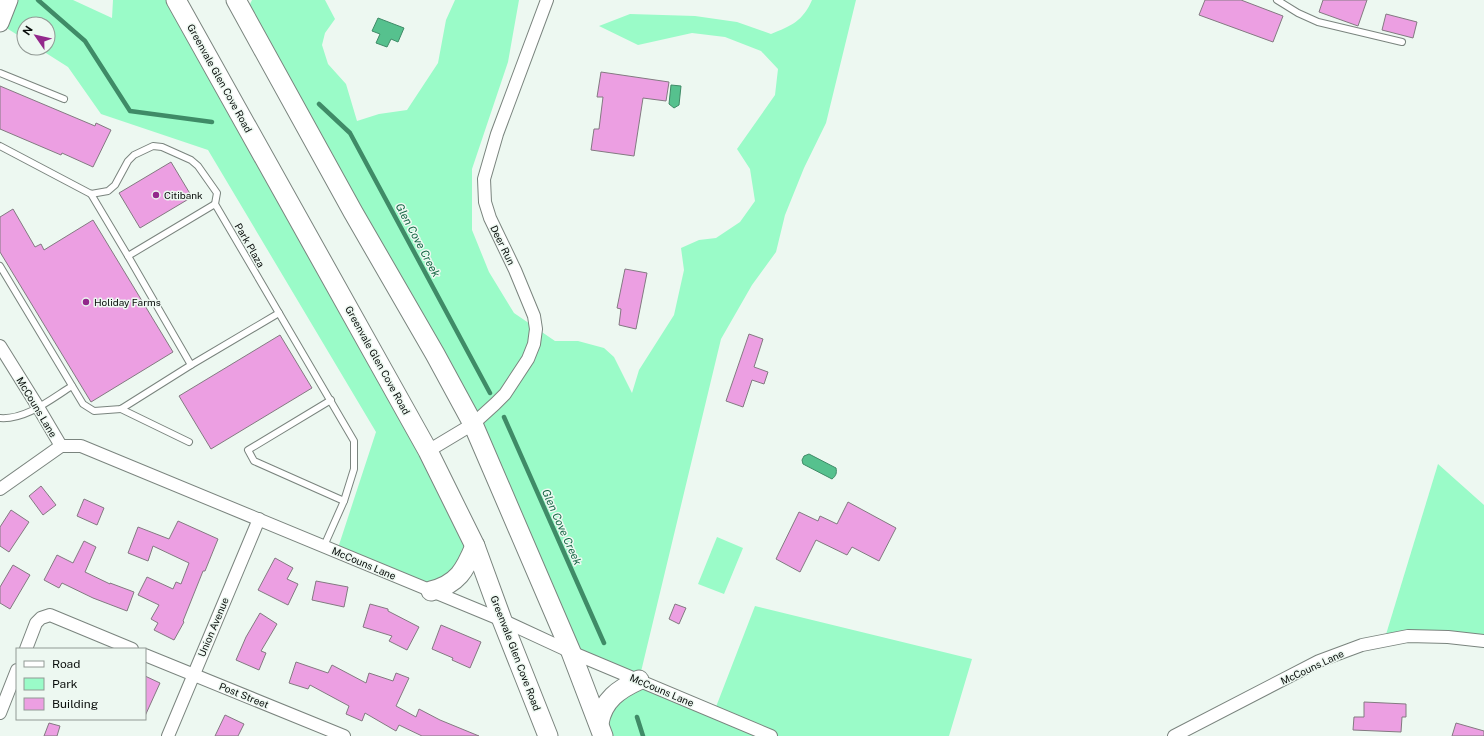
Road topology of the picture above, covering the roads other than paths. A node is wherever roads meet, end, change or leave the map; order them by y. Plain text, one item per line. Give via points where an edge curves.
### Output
1 (8, 0) edge
2 (176, 0) edge
3 (236, 0) edge
4 (547, 0) edge
5 (1277, 0) edge
6 (1, 19) edge
7 (1402, 42) dead end
8 (0, 72) edge
9 (64, 99) dead end
10 (0, 146) edge
11 (91, 194) junction
12 (215, 204) junction
13 (128, 256) junction
14 (0, 266) edge
15 (279, 314) junction
16 (0, 346) edge
17 (191, 365) junction
18 (72, 386) junction
19 (331, 400) junction
20 (38, 407) junction
21 (121, 409) junction
22 (0, 418) edge
23 (473, 424) junction
24 (188, 442) dead end
25 (61, 446) junction
26 (428, 451) junction
27 (0, 489) edge
28 (344, 500) junction
29 (259, 519) junction
30 (324, 546) junction
31 (475, 546) junction
32 (431, 591) junction
33 (502, 620) junction
34 (1484, 641) edge
35 (26, 648) edge
36 (130, 648) edge
37 (571, 652) junction
38 (146, 654) edge
39 (16, 673) edge
40 (193, 675) junction
41 (639, 680) junction
42 (0, 713) edge
43 (601, 730) edge
44 (168, 736) edge
45 (344, 736) edge
46 (548, 736) edge
47 (771, 736) edge
48 (1174, 736) edge

1 - 6 main road
2 - 26 main road, Greenvale Glen Cove Road
3 - 23 main road
4 - 23 street, Deer Run via 497,134 484,179 484,202 534,316 534,344 528,359 505,394
5 - 7 lane via 1318,22
8 - 9 lane
10 - 11 lane
11 - 12 lane, Park Plaza via 108,190 115,185 128,161 134,155 153,146 162,147 191,160 198,166 217,193
11 - 13 lane
12 - 13 lane
12 - 15 lane, Park Plaza
13 - 17 lane
14 - 18 lane
15 - 17 lane
15 - 19 lane, Park Plaza
16 - 20 street, McCouns Lane
17 - 21 lane
18 - 20 lane
18 - 21 lane via 83,404 94,411
19 - 28 lane, Park Plaza via 354,440 354,470
19 - 28 lane via 248,450 254,461
20 - 22 lane via 20,416
20 - 25 street, McCouns Lane
21 - 24 lane
23 - 26 street, Deer Run
23 - 37 main road
25 - 27 street
25 - 29 street, McCouns Lane via 81,446
26 - 31 main road, Greenvale Glen Cove Road
28 - 30 lane, Park Plaza
29 - 30 street, McCouns Lane
29 - 40 street, Union Avenue
30 - 32 street, McCouns Lane
31 - 32 main road via 470,559 457,578 450,584
31 - 33 main road, Greenvale Glen Cove Road
32 - 33 street, McCouns Lane
33 - 37 street, McCouns Lane
33 - 46 main road, Greenvale Glen Cove Road
34 - 48 street, McCouns Lane via 1448,636 1408,636 1362,645 1319,661
35 - 36 street via 36,623 50,615
37 - 41 street, McCouns Lane
37 - 43 main road
38 - 40 street, Post Street
39 - 42 street
40 - 44 street, Union Avenue
40 - 45 street, Post Street
41 - 43 main road via 611,697 600,714
41 - 47 street, McCouns Lane

